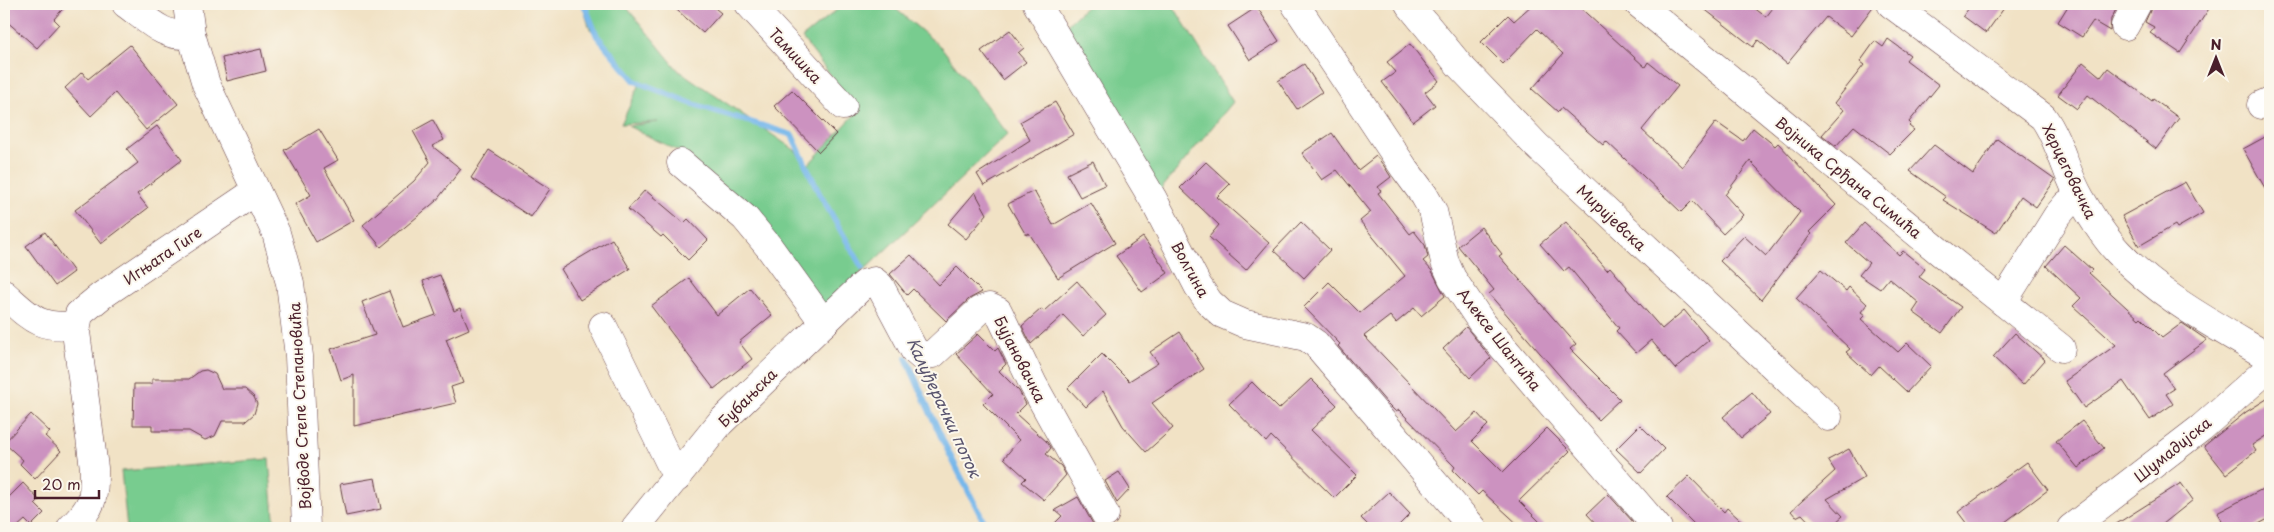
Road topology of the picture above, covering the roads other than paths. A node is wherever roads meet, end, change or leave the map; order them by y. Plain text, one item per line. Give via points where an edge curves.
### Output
1 (126, 4) edge
2 (187, 4) edge
3 (749, 4) edge
4 (1037, 4) edge
5 (1296, 4) edge
6 (1409, 4) edge
7 (1639, 4) edge
8 (1891, 4) edge
9 (191, 34) junction
10 (843, 106) dead end
11 (681, 163) dead end
12 (256, 191) junction
13 (2079, 197) junction
14 (874, 281) joint
15 (4, 294) edge
16 (2003, 302) junction
17 (824, 323) junction
18 (76, 325) junction
19 (603, 326) dead end
20 (2060, 348) dead end
21 (2270, 358) edge
22 (2270, 367) edge
23 (1828, 417) dead end
24 (677, 478) junction
25 (1106, 514) dead end
26 (71, 528) edge
27 (306, 528) edge
28 (635, 528) edge
29 (1473, 528) edge
30 (1658, 528) edge
31 (2071, 528) edge

1 - 9 street via 164,32 182,36
2 - 9 street, Војводе Степе Степановића
3 - 10 street, Тамишка
4 - 29 street, Волгина via 1153,199 1209,302 1222,314 1245,324 1306,337 1316,344
5 - 30 street, Алексе Шантића via 1424,195 1438,227 1445,262 1466,300
6 - 23 street, Миријевска via 1460,66 1536,145
7 - 16 street, Војника Срђана Симића
8 - 13 street, Херцеговачка via 2043,117 2051,128
9 - 12 street, Војводе Степе Степановића via 206,84
11 - 17 street via 745,218 770,247
12 - 18 street, Игњата Гиге via 84,308
12 - 27 street, Војводе Степе Степановића via 276,233 294,299
13 - 16 street via 2067,204 2057,216
13 - 21 street, Херцеговачка via 2105,237 2135,267 2203,318
14 - 17 street, Бубањска via 860,288
14 - 25 street, Бујановачка via 880,286 914,350 921,356 933,354 980,310 998,311 1030,378
15 - 18 street via 42,325
16 - 20 street, Војника Срђана Симића
17 - 24 street, Бубањска via 720,423
18 - 26 street via 94,489 88,511
19 - 24 street
22 - 31 street, Шумадијска via 2200,428
24 - 28 street, Бубањска

